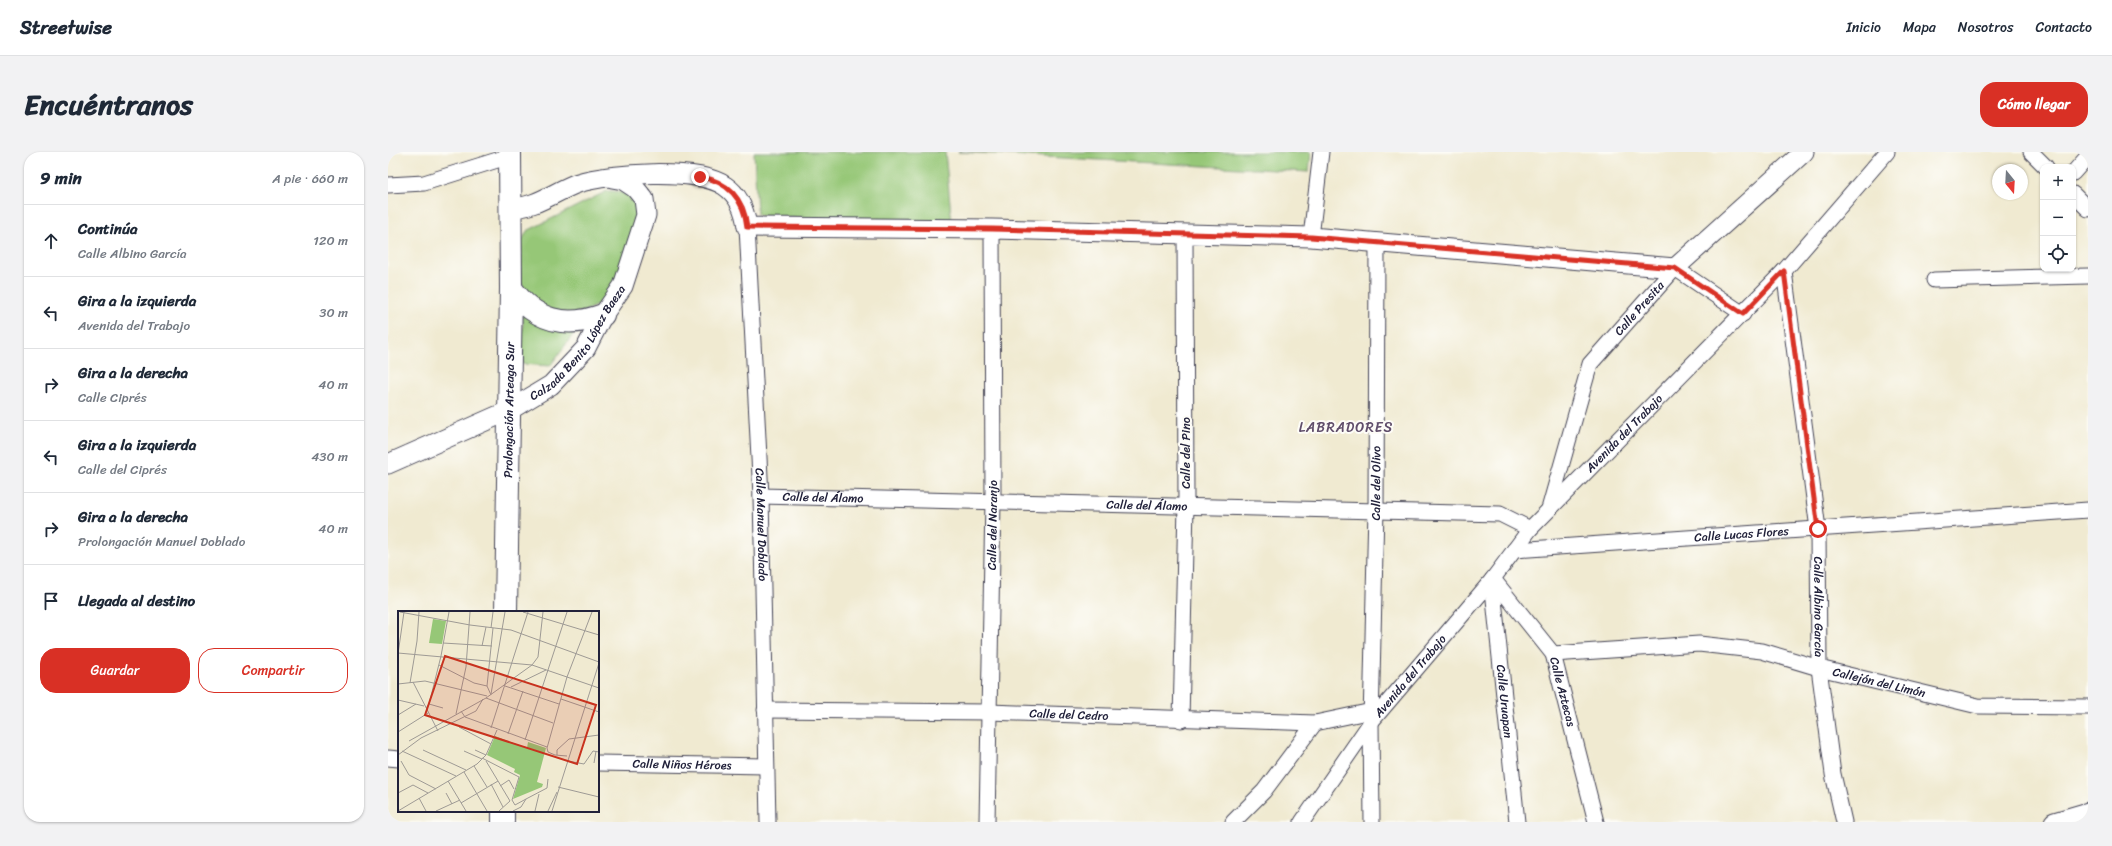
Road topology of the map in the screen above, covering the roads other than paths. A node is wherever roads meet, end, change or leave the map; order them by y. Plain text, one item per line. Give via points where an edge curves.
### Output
1 (1321, 152) edge
2 (1804, 152) edge
3 (1887, 152) edge
4 (2031, 152) edge
5 (510, 154) edge
6 (2088, 156) edge
7 (2043, 164) edge
8 (2076, 170) edge
9 (609, 178) junction
10 (388, 184) edge
11 (2076, 197) edge
12 (510, 208) junction
13 (2088, 209) edge
14 (747, 227) junction
15 (992, 229) junction
16 (1185, 233) junction
17 (1311, 237) junction
18 (1378, 244) junction
19 (1675, 268) junction
20 (1784, 271) junction
21 (2088, 276) edge
22 (1934, 280) dead end
23 (511, 288) junction
24 (1743, 314) junction
25 (603, 315) junction
26 (508, 411) junction
27 (388, 464) edge
28 (761, 496) junction
29 (993, 501) junction
30 (1186, 505) junction
31 (1376, 509) junction
32 (1549, 510) junction
33 (2088, 510) edge
34 (1818, 529) junction
35 (1530, 530) junction
36 (1514, 550) junction
37 (1492, 580) junction
38 (506, 611) edge
39 (1553, 654) junction
40 (1819, 668) junction
41 (2088, 707) edge
42 (765, 710) junction
43 (989, 712) junction
44 (1371, 716) junction
45 (1180, 720) junction
46 (1315, 723) junction
47 (388, 758) edge
48 (398, 759) edge
49 (599, 763) edge
50 (766, 766) junction
51 (2088, 812) edge
52 (768, 822) edge
53 (987, 822) edge
54 (1233, 822) edge
55 (1302, 822) edge
56 (1372, 822) edge
57 (1517, 822) edge
58 (1596, 822) edge
59 (1844, 822) edge
60 (2054, 822) edge

1 - 17 street
2 - 19 street, Calle Presita
3 - 20 street, Avenida del Trabajo
4 - 7 street
5 - 10 street via 424,183
5 - 12 main road, Prolongación Arteaga Sur
6 - 8 street
9 - 12 street via 578,183 533,204
9 - 14 street via 640,174 700,177 718,181 732,191 743,208
9 - 25 street, Calzada Benito López Baeza via 623,180 635,188 644,199 646,215 623,286
11 - 13 street
12 - 23 main road, Prolongación Arteaga Sur
14 - 15 street
14 - 28 street, Calle Manuel Doblado
15 - 16 street
15 - 29 street, Calle del Naranjo
16 - 17 street
16 - 30 street, Calle del Pino
17 - 18 street
18 - 19 street
18 - 31 street, Calle del Olivo
19 - 24 street
19 - 32 street, Calle Presita via 1590,364
20 - 24 street, Avenida del Trabajo
20 - 34 street, Calle Albino García
21 - 22 street
23 - 25 main road via 531,310 545,317 574,322
23 - 26 main road, Prolongación Arteaga Sur
24 - 32 street, Avenida del Trabajo
25 - 26 street, Calzada Benito López Baeza via 586,348 551,385
26 - 27 street, Calzada Benito López Baeza
26 - 38 main road, Prolongación Arteaga Sur
28 - 29 street, Calle del Álamo
28 - 42 street, Calle Manuel Doblado
29 - 30 street, Calle del Álamo
29 - 43 street, Calle del Naranjo
30 - 31 street, Calle del Álamo
30 - 45 street, Calle del Pino
31 - 35 street, Calle del Álamo via 1500,514
31 - 44 street, Calle del Olivo
32 - 35 street, Avenida del Trabajo
33 - 34 street, Calle Lucas Flores
34 - 36 street, Calle Lucas Flores
34 - 40 street, Calle Albino García
35 - 36 street, Avenida del Trabajo
36 - 37 street, Avenida del Trabajo
37 - 39 street, Calle Aztecas
37 - 44 street, Avenida del Trabajo
37 - 57 street, Calle Uruapan
39 - 40 street, Callejón del Limón via 1699,644 1762,651
39 - 58 street, Calle Aztecas
40 - 41 street, Callejón del Limón via 1978,706
40 - 59 street, Calle Albino García via 1833,774
42 - 43 street, Calle del Cedro
42 - 50 street, Calle Manuel Doblado
43 - 45 street, Calle del Cedro
43 - 53 street, Calle del Naranjo
44 - 46 street, Calle del Cedro
44 - 55 street, Avenida del Trabajo
44 - 56 street, Calle del Olivo
45 - 46 street, Calle del Cedro
46 - 54 street via 1264,791
47 - 48 street
49 - 50 street, Calle Niños Héroes
50 - 52 street, Calle Manuel Doblado
51 - 60 street

